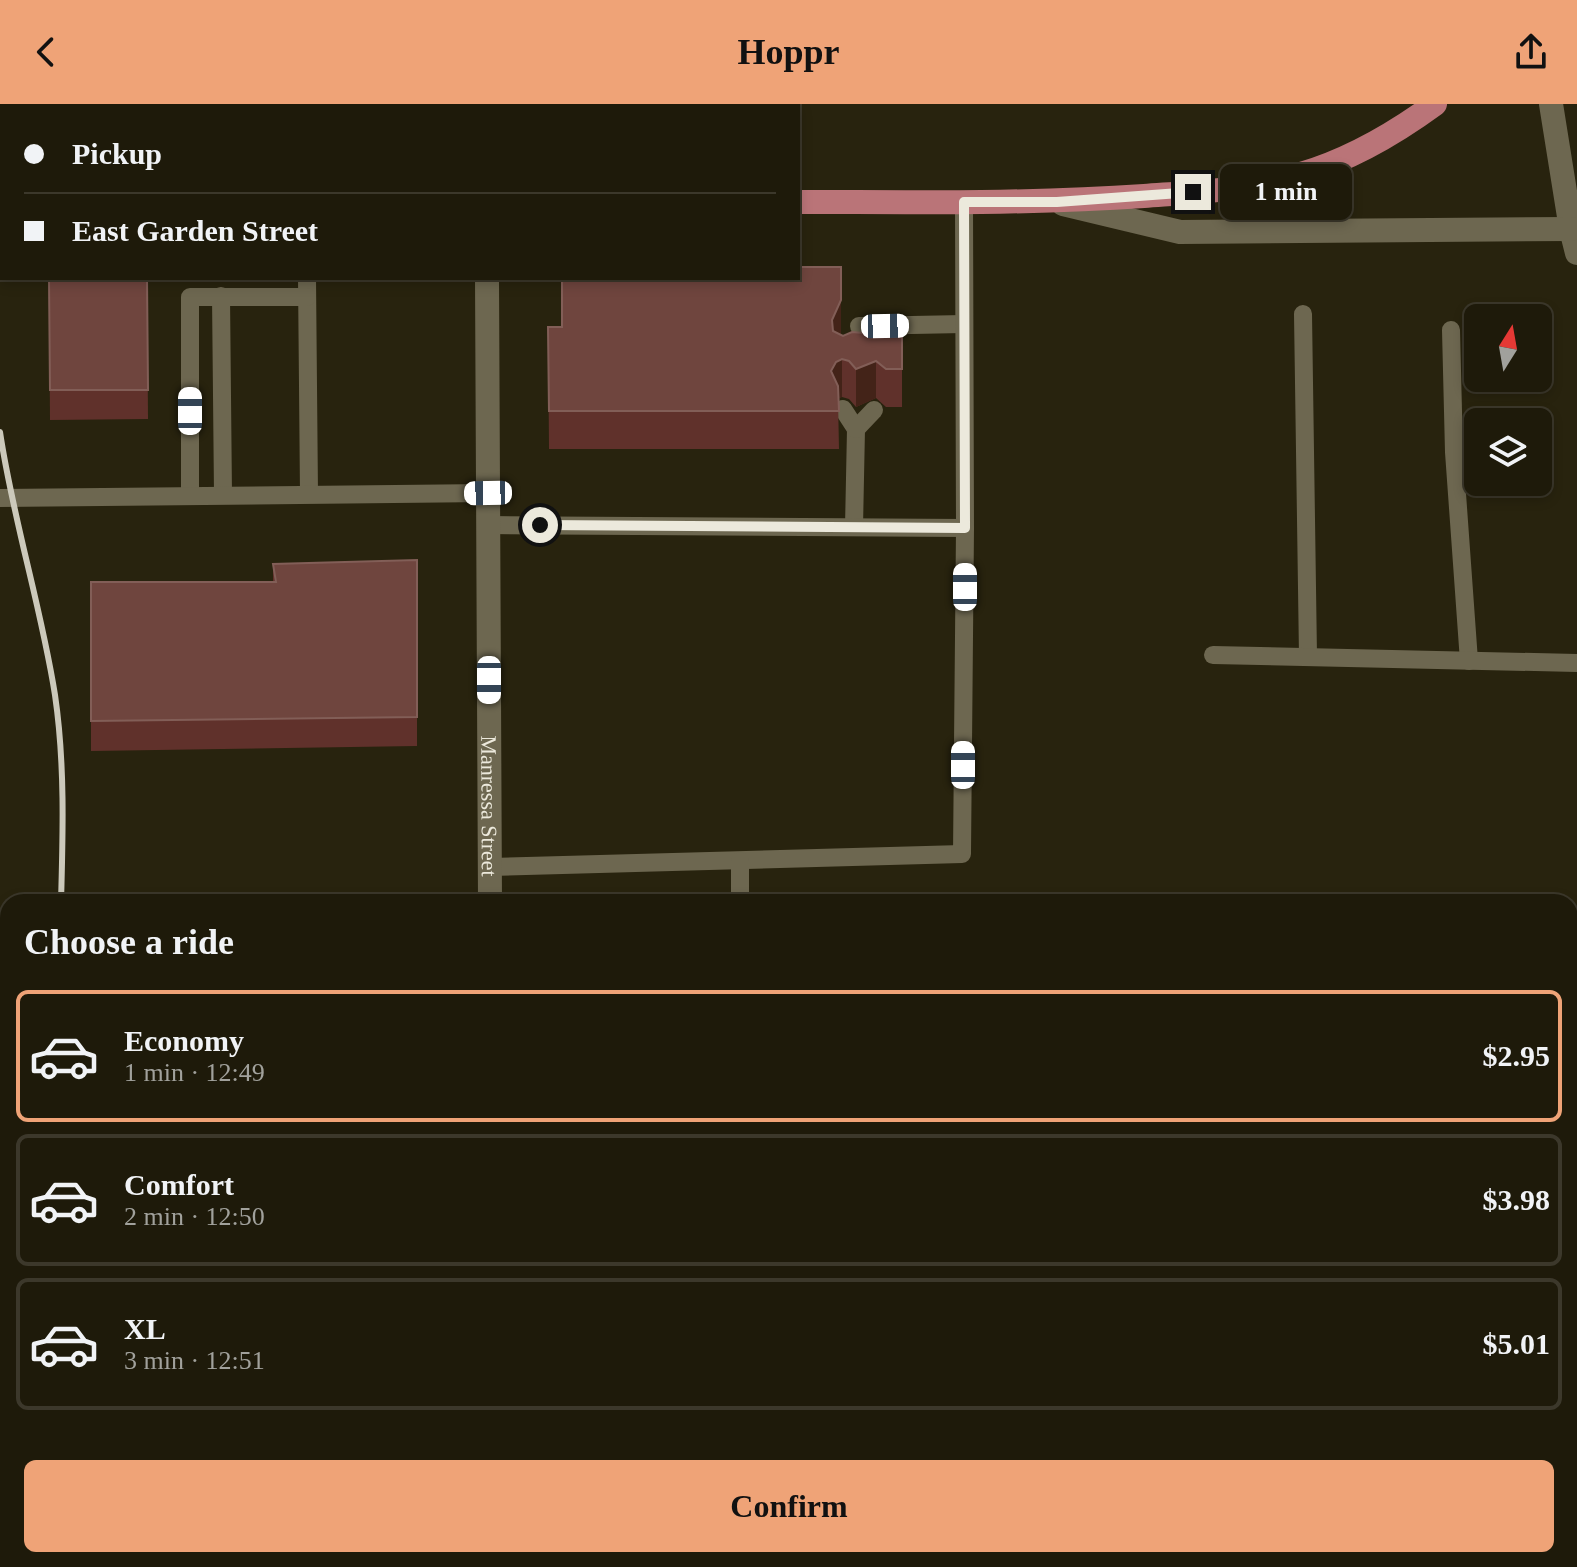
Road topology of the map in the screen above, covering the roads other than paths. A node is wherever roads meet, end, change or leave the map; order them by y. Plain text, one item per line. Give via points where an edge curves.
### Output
1 (1435, 104) edge
2 (1551, 104) edge
3 (800, 202) edge
4 (964, 202) junction
5 (1057, 202) junction
6 (1571, 229) junction
7 (1577, 253) edge
8 (307, 280) edge
9 (487, 280) edge
10 (221, 296) junction
11 (307, 297) junction
12 (1303, 314) dead end
13 (964, 324) junction
14 (1451, 330) dead end
15 (861, 338) edge
16 (843, 409) dead end
17 (874, 410) dead end
18 (856, 429) junction
19 (488, 493) junction
20 (309, 494) junction
21 (223, 495) junction
22 (190, 496) junction
23 (0, 498) edge
24 (488, 525) junction
25 (854, 527) junction
26 (965, 528) junction
27 (1213, 655) dead end
28 (1308, 656) junction
29 (1469, 661) junction
30 (1577, 663) edge
31 (740, 861) junction
32 (490, 867) junction
33 (490, 894) edge
34 (740, 894) edge

1 - 5 main road via 1336,162 1265,184
2 - 6 street
3 - 4 main road
4 - 5 main road
4 - 13 lane
5 - 6 street via 1180,232
6 - 7 street
8 - 11 lane
9 - 19 street, Manressa Street
10 - 11 lane
10 - 21 lane
10 - 22 lane via 190,297
11 - 20 lane
12 - 28 lane
13 - 15 lane
13 - 26 lane
14 - 29 lane
16 - 18 lane
17 - 18 lane
18 - 25 lane
19 - 20 lane
19 - 24 street, Manressa Street
20 - 21 lane
21 - 22 lane
22 - 23 lane
24 - 25 lane
24 - 32 street, Manressa Street
25 - 26 lane
26 - 31 lane via 962,854
27 - 28 lane
28 - 29 lane
29 - 30 lane
31 - 32 lane
31 - 34 lane
32 - 33 street, Manressa Street

